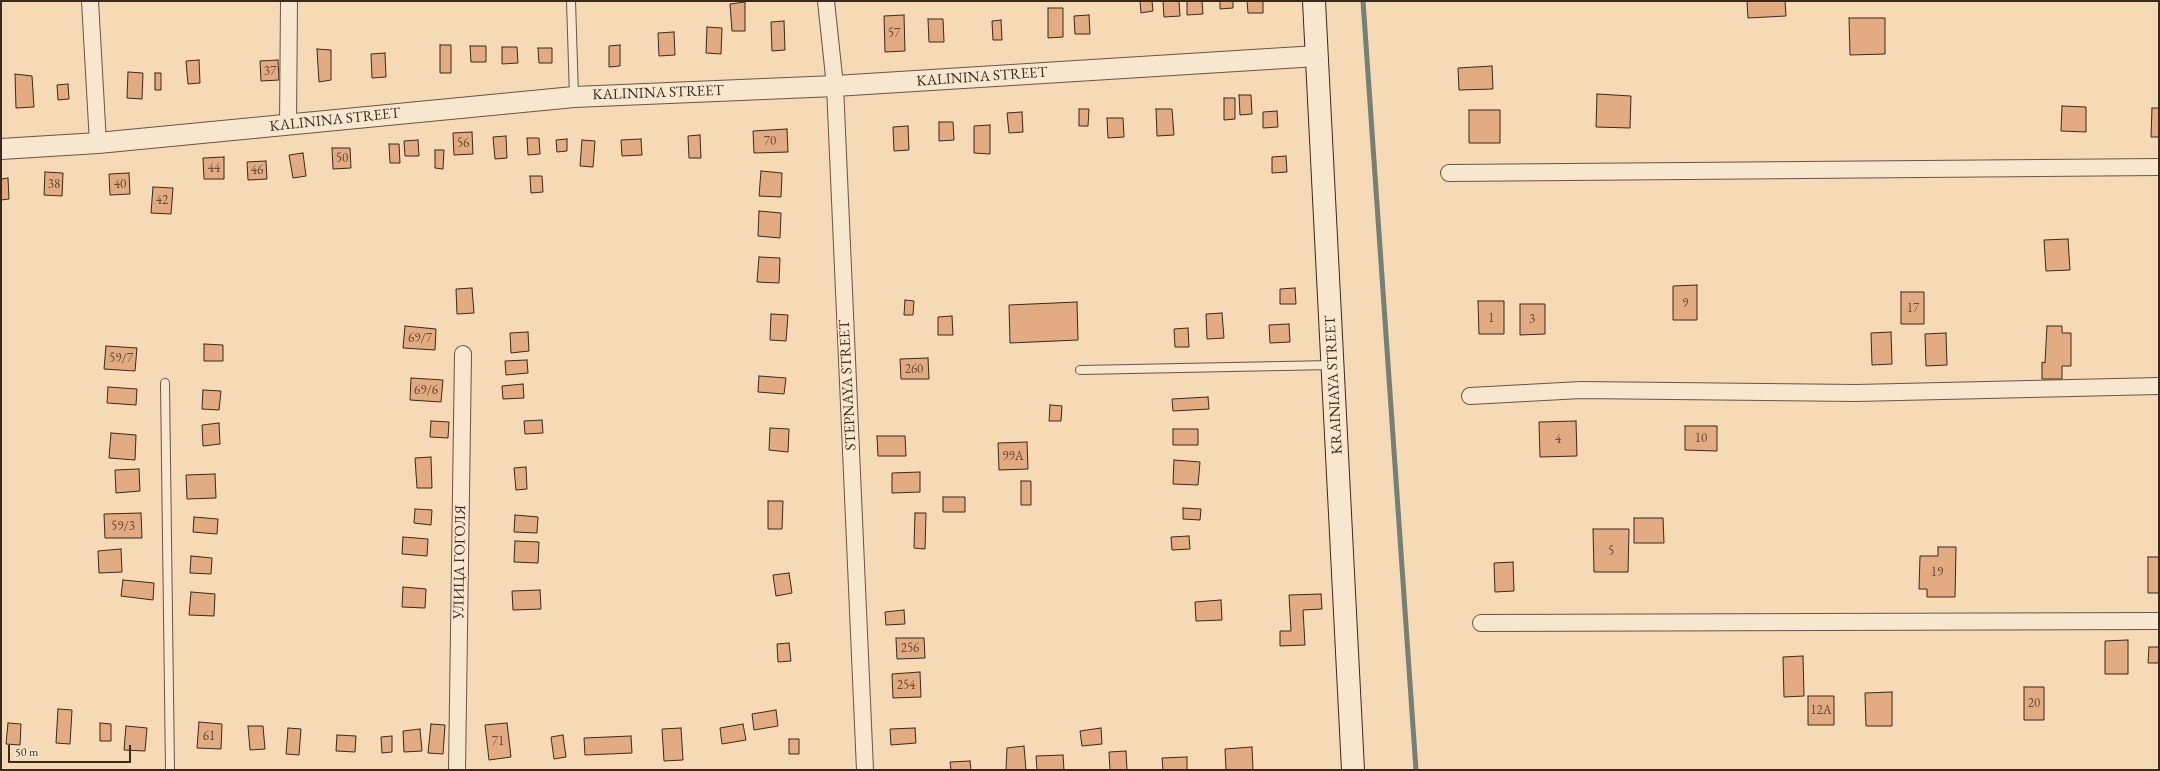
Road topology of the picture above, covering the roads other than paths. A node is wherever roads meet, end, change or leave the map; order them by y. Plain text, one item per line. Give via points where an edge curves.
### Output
1 (90, 1) edge
2 (289, 1) edge
3 (571, 1) edge
4 (826, 1) edge
5 (1314, 1) edge
6 (1317, 56) junction
7 (835, 86) junction
8 (574, 97) junction
9 (288, 124) junction
10 (98, 143) junction
11 (1, 149) edge
12 (2159, 167) edge
13 (1448, 173) dead end
14 (463, 354) dead end
15 (1333, 365) junction
16 (1080, 370) dead end
17 (165, 383) dead end
18 (2159, 386) edge
19 (1470, 396) dead end
20 (2159, 620) edge
21 (1481, 623) dead end
22 (170, 770) edge
23 (457, 770) edge
24 (866, 770) edge
25 (1353, 770) edge

1 - 10 street
2 - 9 street
3 - 8 lane
4 - 7 street, STEPNAYA STREET
5 - 6 main road, KRAINIAYA STREET
6 - 7 street, KALININA STREET
6 - 15 main road, KRAINIAYA STREET
7 - 8 street, KALININA STREET
7 - 24 street, STEPNAYA STREET
8 - 9 street, KALININA STREET
9 - 10 street, KALININA STREET
10 - 11 street, KALININA STREET
12 - 13 street
14 - 23 street, УЛИЦА ГОГОЛЯ
15 - 16 lane
15 - 25 main road, KRAINIAYA STREET
17 - 22 lane
18 - 19 street via 1856,393 1581,390
20 - 21 street

